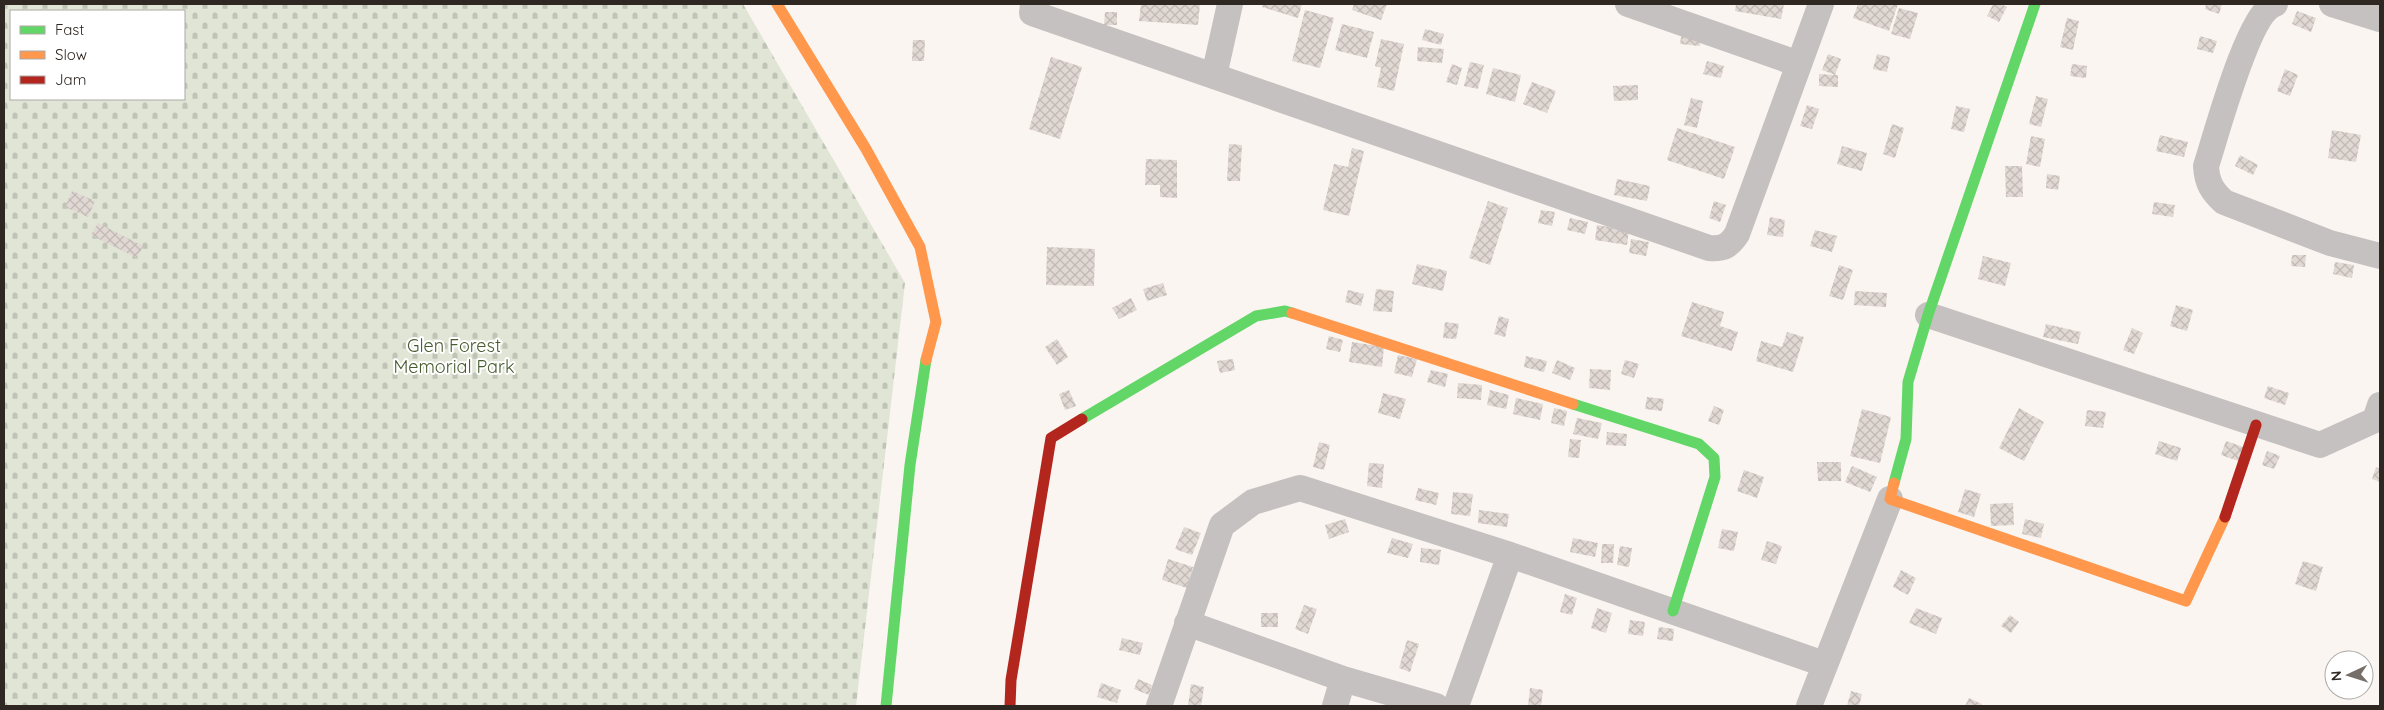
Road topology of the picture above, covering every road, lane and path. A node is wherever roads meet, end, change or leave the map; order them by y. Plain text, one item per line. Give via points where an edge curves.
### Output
1 (777, 4) edge
2 (1033, 4) edge
3 (1230, 4) edge
4 (1628, 4) edge
5 (1821, 4) edge
6 (2035, 4) edge
7 (2275, 4) edge
8 (2332, 4) edge
9 (2380, 18) edge
10 (1798, 64) junction
11 (1214, 76) junction
12 (2380, 256) edge
13 (1928, 315) junction
14 (2380, 404) edge
15 (2256, 425) junction
16 (1890, 499) junction
17 (1510, 555) junction
18 (1673, 611) junction
19 (1187, 623) junction
20 (1824, 664) junction
21 (1344, 679) junction
22 (886, 706) edge
23 (1010, 706) edge
24 (1159, 706) edge
25 (1334, 706) edge
26 (1436, 706) edge
27 (1456, 706) edge
28 (1809, 706) edge

1 - 22 street via 866,149 920,247 936,322 923,372 910,465
2 - 11 street via 1032,13
3 - 11 street
4 - 10 street
5 - 10 street
6 - 13 street
7 - 12 street via 2261,16 2242,56 2206,166 2206,180 2224,202 2330,243
8 - 9 street
10 - 11 street via 1737,234 1730,245 1721,248 1709,248
13 - 15 street
13 - 16 street via 1908,382 1906,439
14 - 15 street via 2375,420 2320,444
15 - 16 street via 2222,527 2186,601
16 - 20 street
17 - 18 street
17 - 19 street via 1300,488 1252,502 1222,525
17 - 27 street
18 - 20 street
18 - 23 street via 1715,477 1714,458 1699,444 1285,311 1256,316 1050,438
19 - 21 street
19 - 24 street
20 - 28 street
21 - 25 street
21 - 26 street

